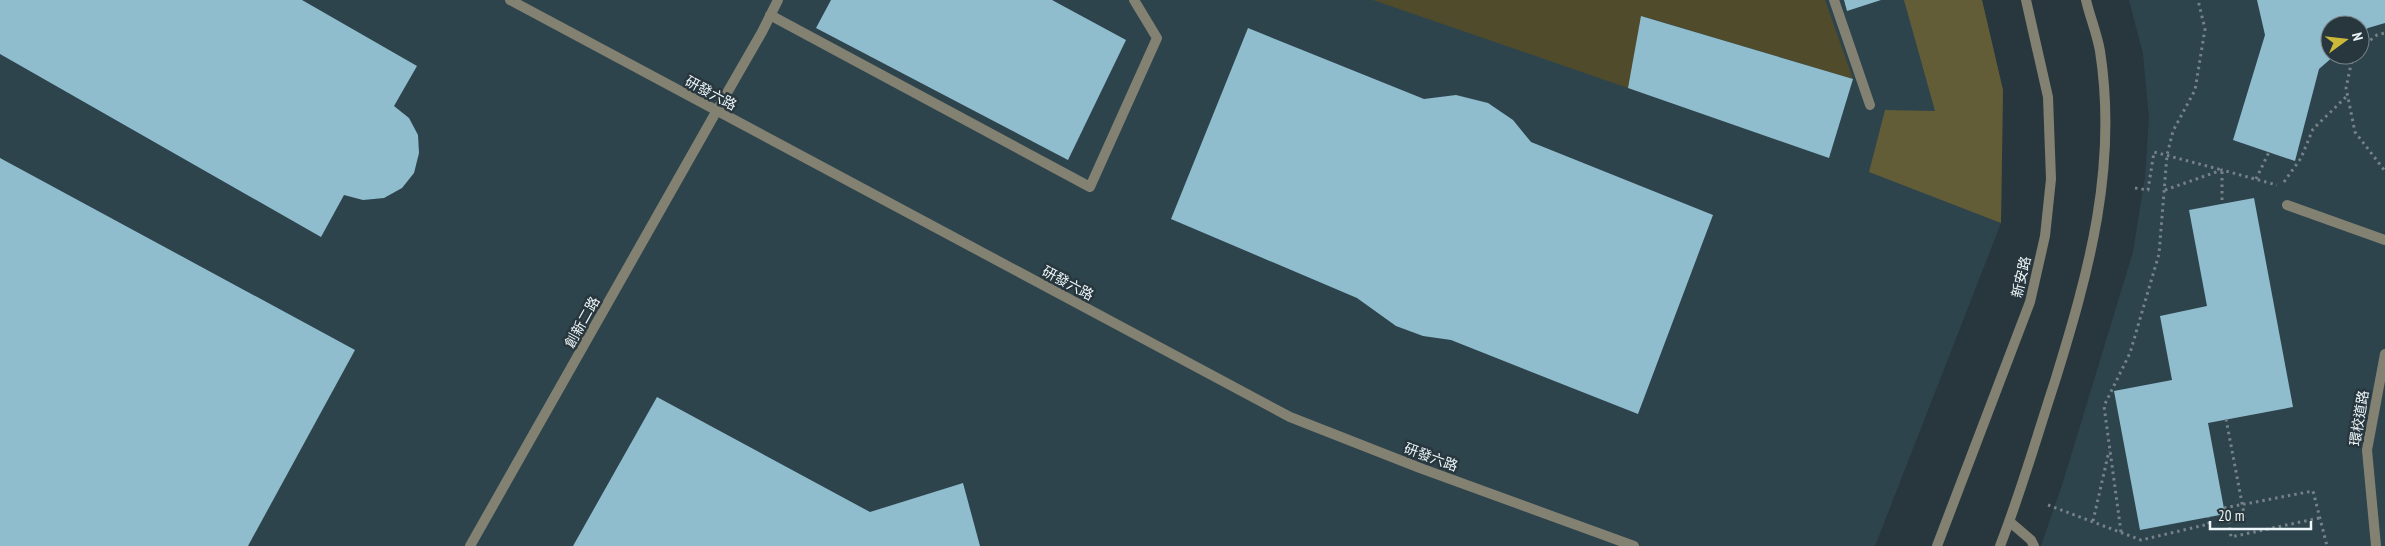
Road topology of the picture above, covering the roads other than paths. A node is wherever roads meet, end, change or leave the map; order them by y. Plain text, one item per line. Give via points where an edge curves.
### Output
1 (510, 0) edge
2 (778, 0) edge
3 (1134, 0) edge
4 (1834, 0) edge
5 (2026, 0) edge
6 (2086, 0) edge
7 (770, 15) junction
8 (1870, 104) dead end
9 (716, 112) junction
10 (2287, 205) dead end
11 (2385, 240) edge
12 (2385, 354) edge
13 (2010, 522) junction
14 (470, 546) edge
15 (1634, 546) edge
16 (1937, 546) edge
17 (2000, 546) edge
18 (2034, 546) edge
19 (2376, 546) edge

1 - 9 street, 研發六路
2 - 7 street, 創新二路
3 - 7 street via 1157,38 1090,187
4 - 8 street
5 - 16 street, 新安路 via 2048,97 2050,179 2045,236 2030,302
6 - 13 street via 2100,50 2106,128 2103,191 2083,290
7 - 9 street, 創新二路
9 - 14 street, 創新二路
9 - 15 street, 研發六路 via 1290,417
10 - 11 street
12 - 19 street, 環校道路 via 2367,450
13 - 17 street
13 - 18 street

